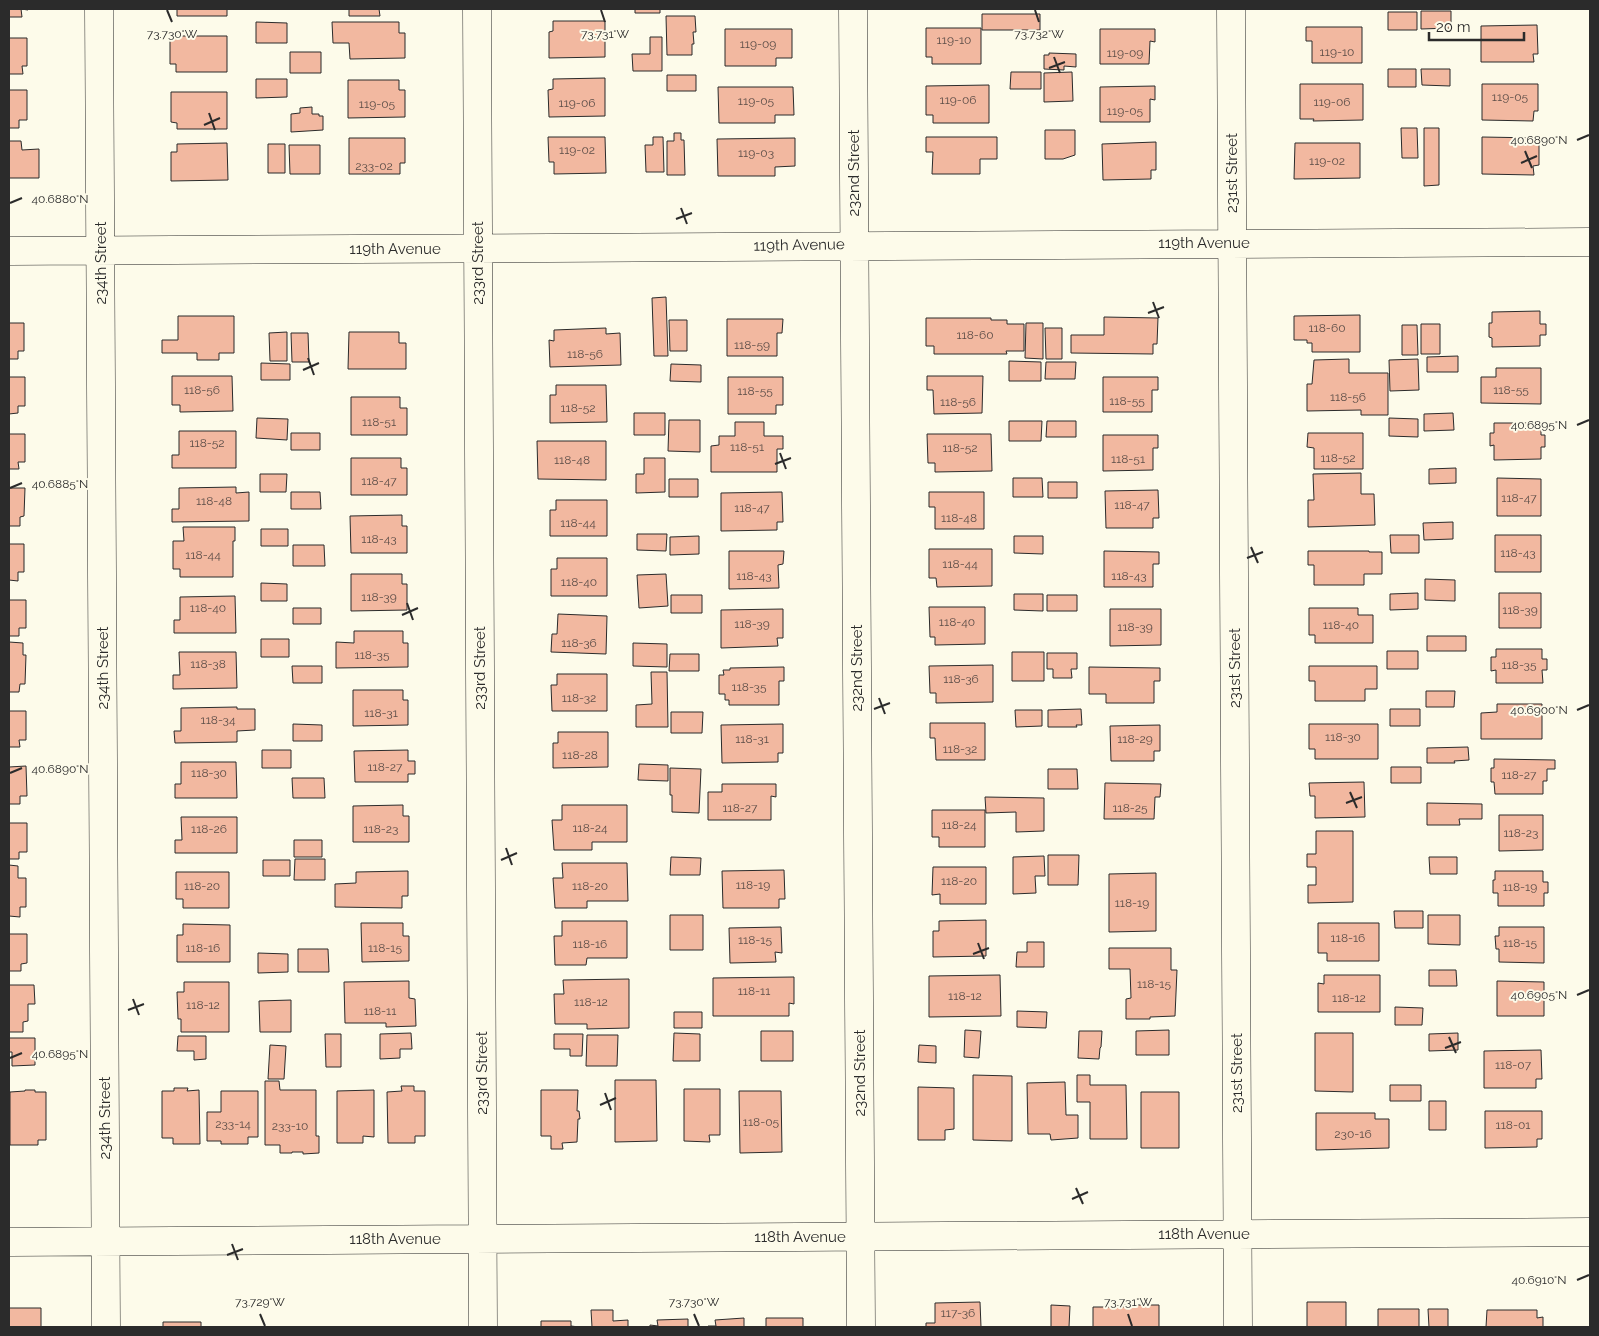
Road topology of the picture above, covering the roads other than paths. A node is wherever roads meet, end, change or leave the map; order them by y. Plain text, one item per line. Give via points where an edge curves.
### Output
1 (99, 9) edge
2 (476, 9) edge
3 (854, 9) edge
4 (1231, 9) edge
5 (1590, 242) edge
6 (1232, 243) junction
7 (855, 245) junction
8 (478, 248) junction
9 (101, 250) junction
10 (9, 251) edge
11 (1590, 1232) edge
12 (1237, 1234) junction
13 (861, 1236) junction
14 (482, 1239) junction
15 (106, 1241) junction
16 (9, 1242) edge
17 (106, 1327) edge
18 (483, 1327) edge
19 (861, 1327) edge
20 (1238, 1327) edge

1 - 9 street, 234th Street
2 - 8 street, 233rd Street
3 - 7 street, 232nd Street
4 - 6 street, 231st Street
5 - 6 street, 119th Avenue
6 - 7 street, 119th Avenue
6 - 12 street, 231st Street
7 - 8 street, 119th Avenue
7 - 13 street, 232nd Street
8 - 9 street, 119th Avenue
8 - 14 street, 233rd Street
9 - 10 street, 119th Avenue
9 - 15 street, 234th Street
11 - 12 street, 118th Avenue
12 - 13 street, 118th Avenue
12 - 20 street, 231st Street
13 - 14 street, 118th Avenue
13 - 19 street, 232nd Street
14 - 15 street, 118th Avenue
14 - 18 street, 233rd Street
15 - 16 street, 118th Avenue
15 - 17 street, 234th Street

